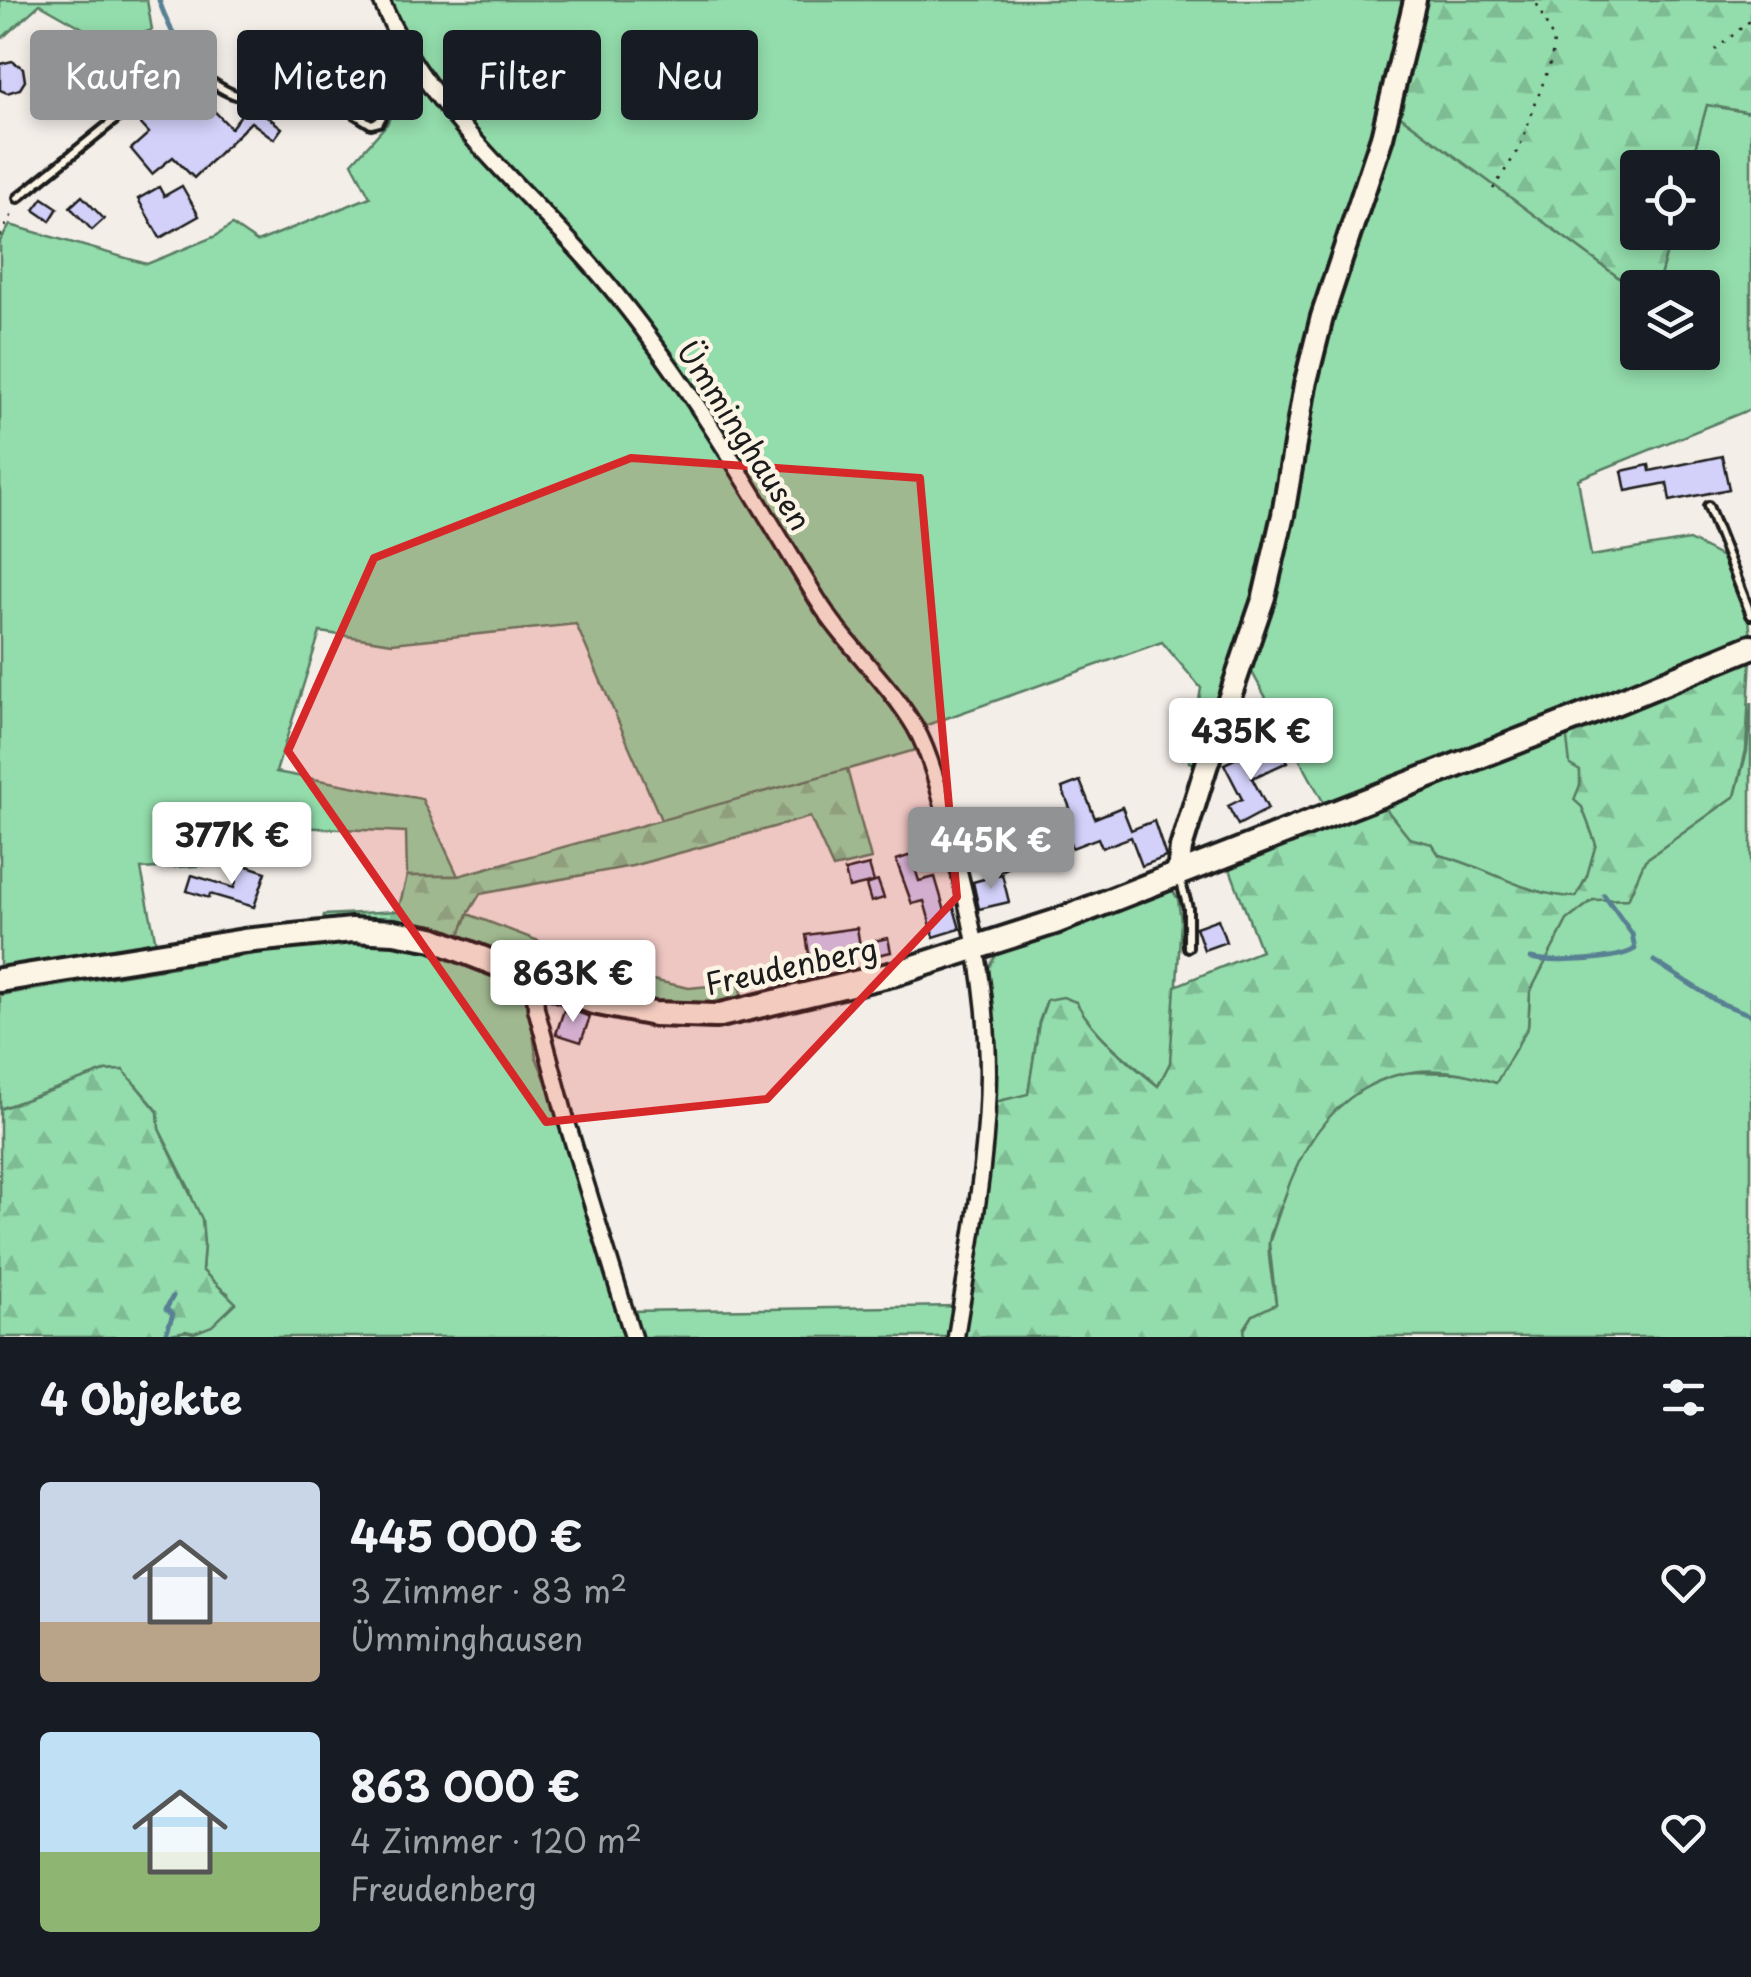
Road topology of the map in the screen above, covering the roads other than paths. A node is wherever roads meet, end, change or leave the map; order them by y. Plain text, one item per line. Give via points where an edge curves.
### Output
1 (381, 0) edge
2 (1415, 0) edge
3 (395, 30) edge
4 (423, 77) edge
5 (237, 96) edge
6 (18, 198) road end
7 (1708, 506) dead end
8 (1751, 615) edge
9 (1751, 647) edge
10 (1178, 873) junction
11 (1188, 947) dead end
12 (978, 948) junction
13 (534, 977) junction
14 (0, 980) edge
15 (634, 1337) edge
16 (956, 1337) edge

1 - 3 street, Ümminghausen
2 - 10 main road via 1382,137 1322,317 1276,553
4 - 12 street, Ümminghausen via 621,300 712,428 828,616 914,725 944,810
5 - 6 lane via 180,68
7 - 8 lane
9 - 10 main road, Freudenberg
10 - 11 lane via 1188,908
10 - 12 main road, Freudenberg
12 - 13 main road, Freudenberg via 716,1016 671,1016 592,1002
12 - 16 street, Ümminghausen via 988,1042 985,1114
13 - 14 main road, Freudenberg via 433,939 352,930
13 - 15 street via 560,1098

